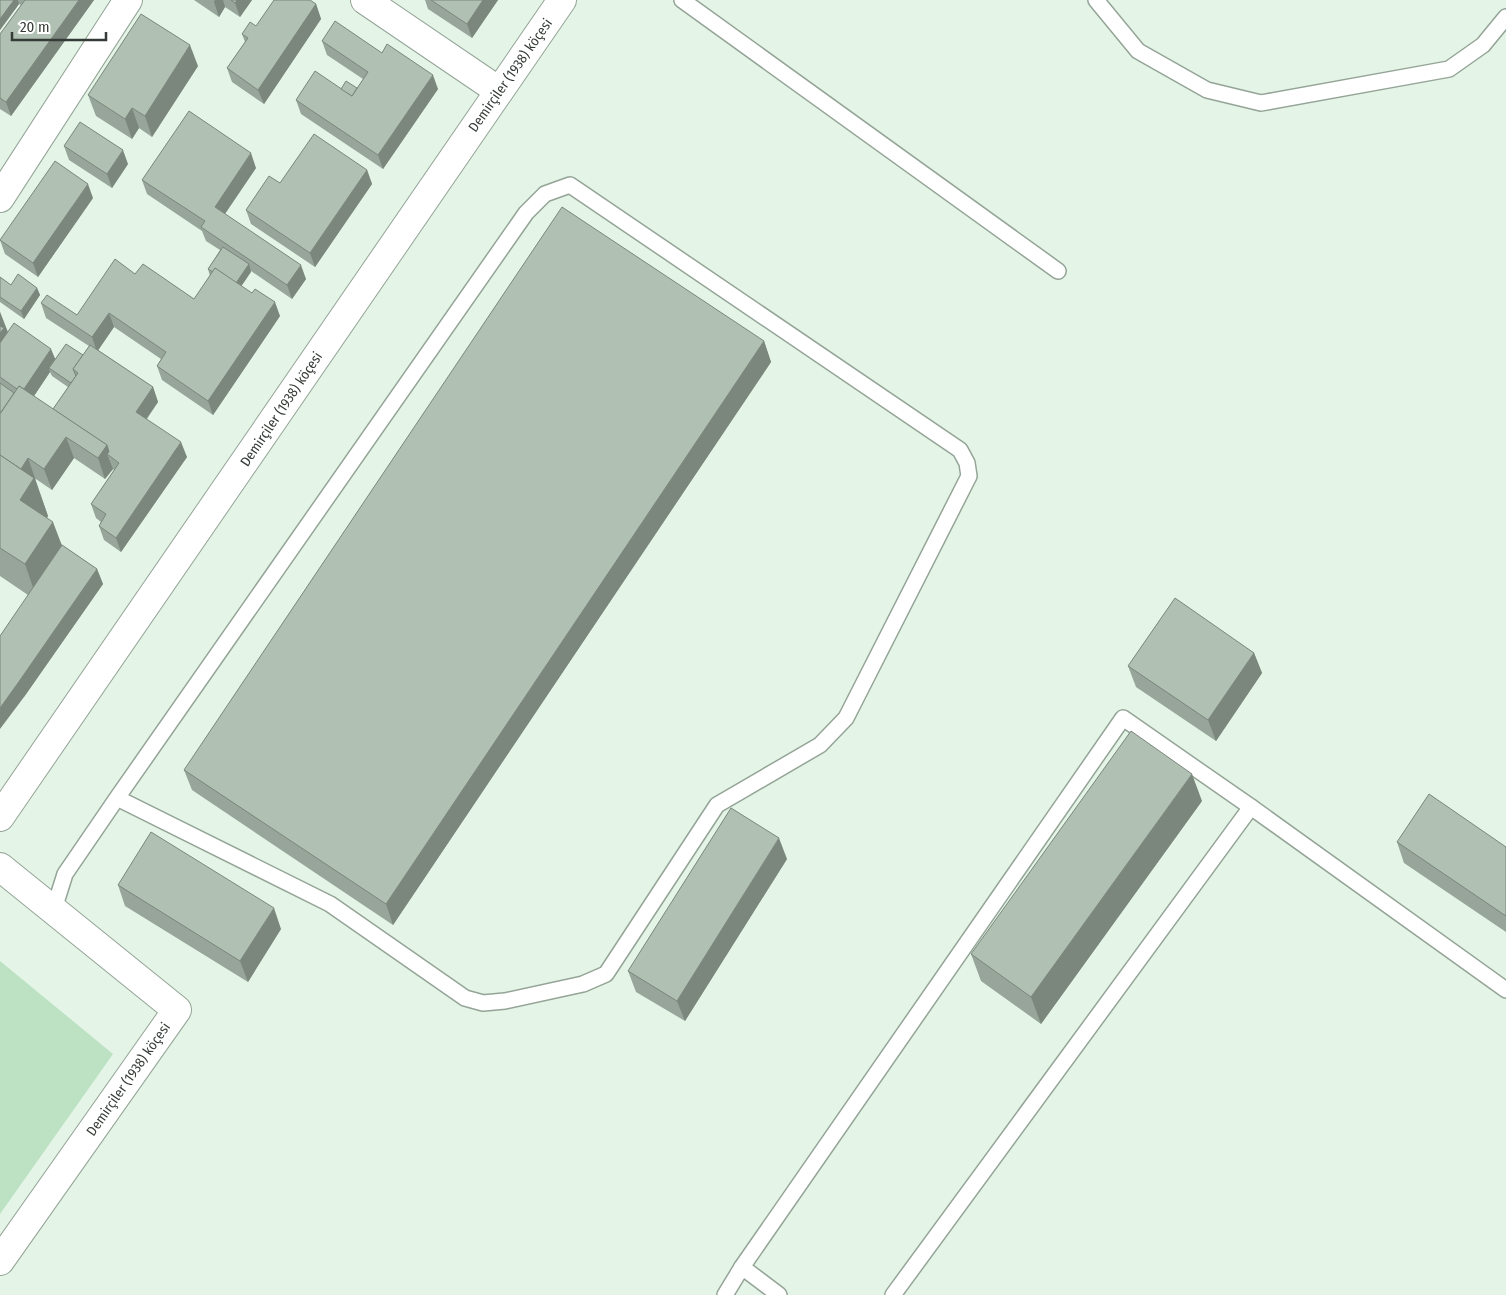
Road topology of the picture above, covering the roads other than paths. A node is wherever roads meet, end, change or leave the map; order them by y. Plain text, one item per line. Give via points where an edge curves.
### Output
1 (128, 0) edge
2 (365, 0) edge
3 (562, 0) edge
4 (682, 0) edge
5 (1096, 0) edge
6 (1506, 17) edge
7 (498, 91) junction
8 (0, 198) edge
9 (1058, 271) dead end
10 (117, 798) junction
11 (1251, 807) junction
12 (0, 817) edge
13 (0, 867) edge
14 (54, 909) junction
15 (1506, 990) edge
16 (0, 1261) edge
17 (742, 1268) junction
18 (725, 1295) edge
19 (779, 1295) edge
20 (893, 1295) edge

1 - 8 street
2 - 7 street
3 - 7 street, Demirçiler (1938) köçesi
4 - 9 lane
5 - 6 lane via 1138,50 1207,90 1261,103 1449,69 1483,45
7 - 12 street, Demirçiler (1938) köçesi
10 - 10 lane via 330,904 465,998 483,1003 505,1001 583,984 606,974 717,804 820,746 846,718 969,476 967,463 960,450 570,185 545,194 526,212
10 - 14 lane via 64,874
11 - 15 lane
11 - 17 lane via 1123,718
11 - 20 lane
13 - 14 street, Demirçiler (1938) köçesi
14 - 16 street, Demirçiler (1938) köçesi via 177,1010
17 - 18 lane
17 - 19 lane

